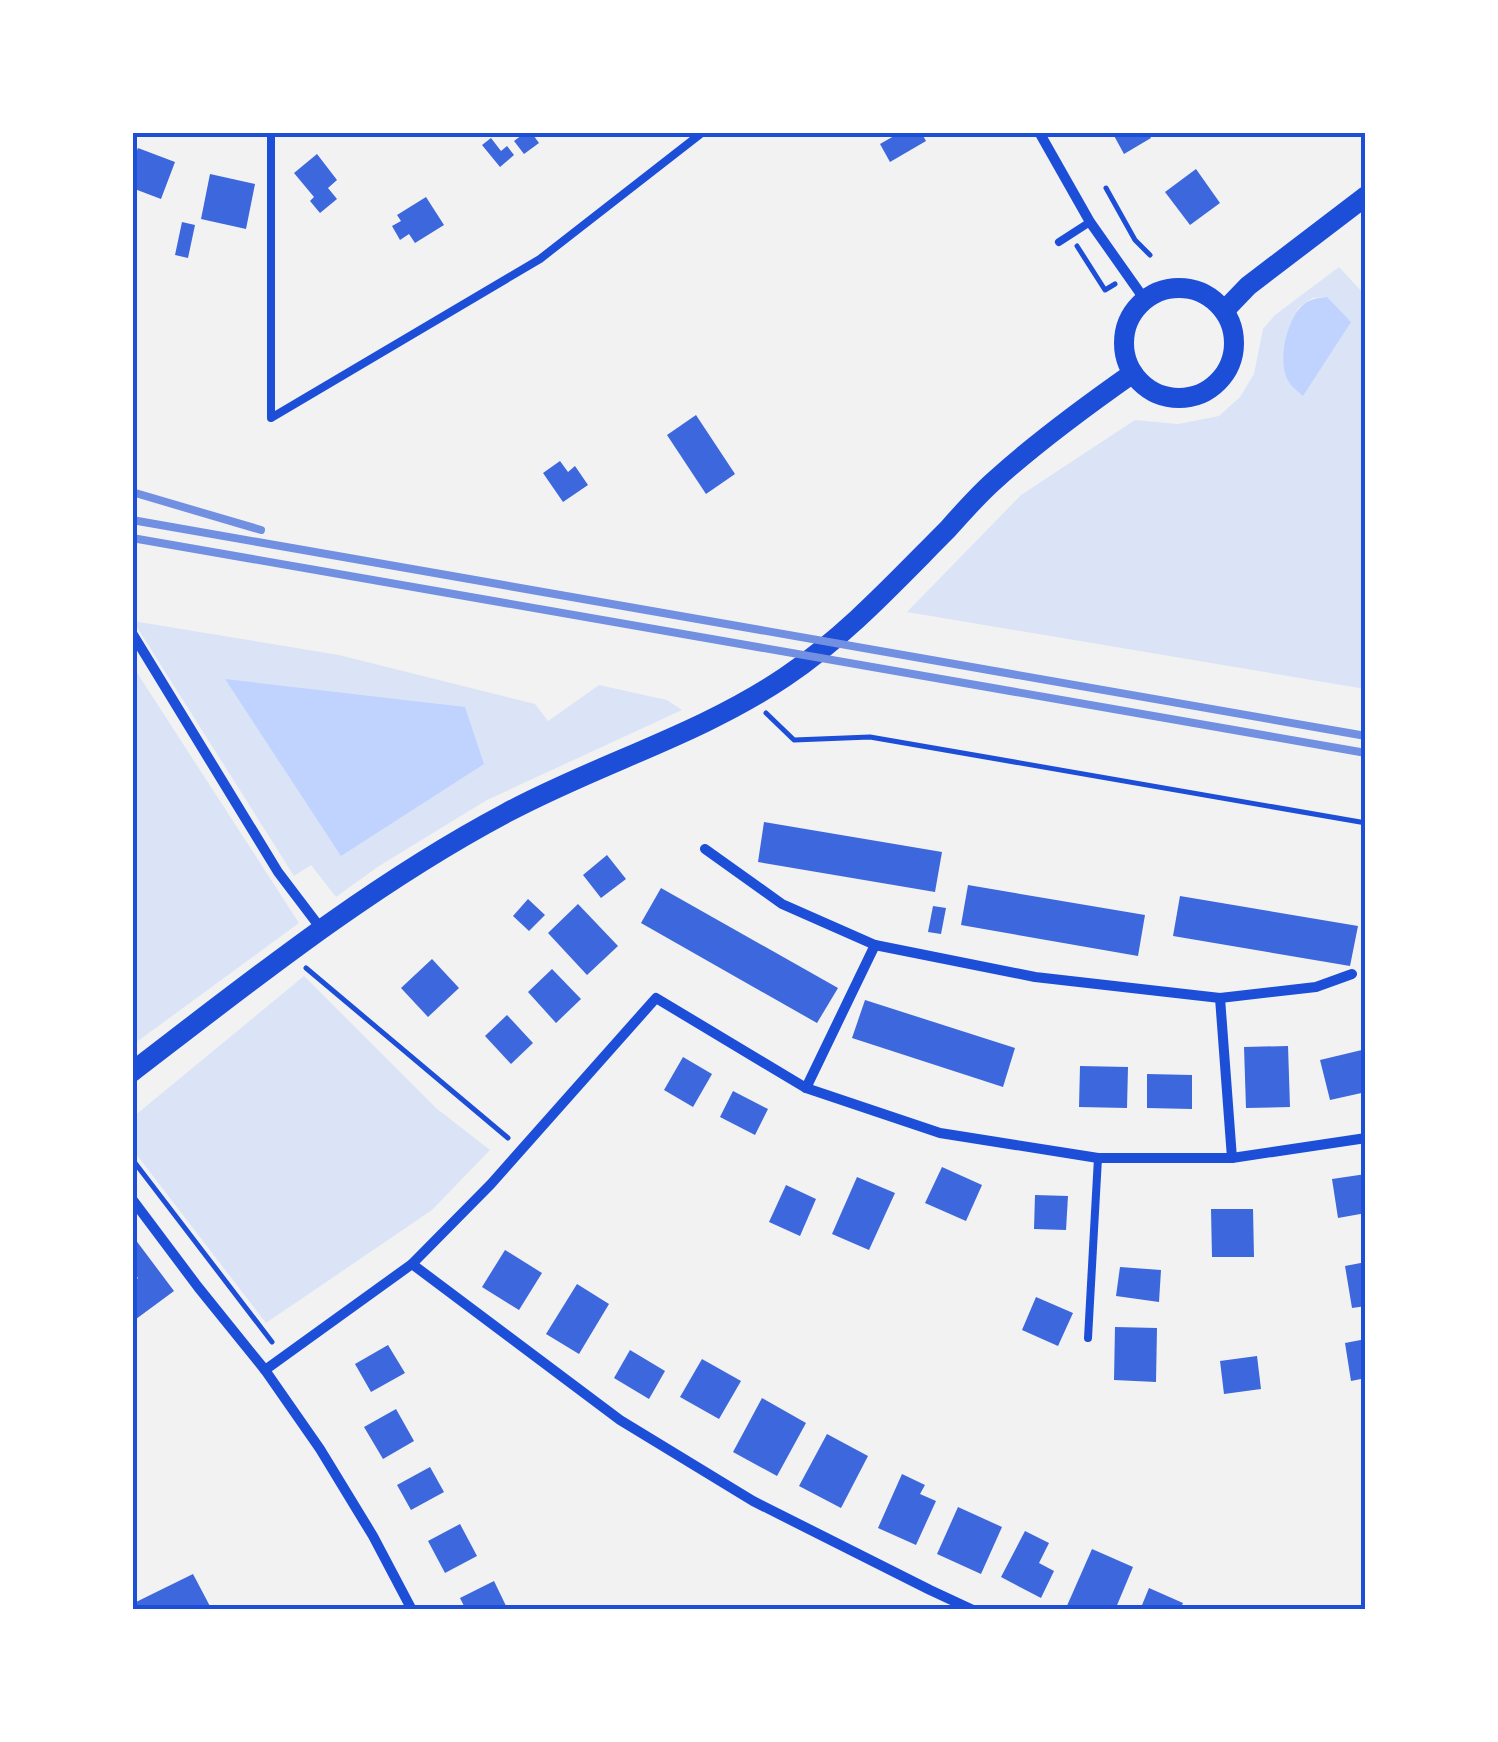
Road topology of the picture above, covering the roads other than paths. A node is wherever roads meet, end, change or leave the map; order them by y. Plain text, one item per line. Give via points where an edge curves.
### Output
1 (271, 132) edge
2 (702, 132) edge
3 (1039, 132) edge
4 (1366, 196) edge
5 (1090, 222) junction
6 (1059, 242) dead end
7 (1145, 300) junction
8 (1224, 311) junction
9 (1134, 373) junction
10 (132, 633) edge
11 (705, 849) dead end
12 (322, 930) junction
13 (875, 945) junction
14 (1352, 974) dead end
15 (1220, 998) junction
16 (132, 1072) edge
17 (806, 1088) junction
18 (1366, 1138) edge
19 (1098, 1158) junction
20 (1232, 1158) junction
21 (132, 1199) edge
22 (412, 1264) junction
23 (1088, 1338) dead end
24 (265, 1370) junction
25 (412, 1610) edge
26 (973, 1610) edge

1 - 2 lane via 271,418 540,259
3 - 5 street
4 - 8 main road
5 - 6 lane
5 - 7 street
7 - 8 main road via 1188,288
7 - 9 main road via 1124,339
8 - 9 main road via 1234,354 1217,383 1178,398 1162,396
9 - 12 main road via 994,480 819,654 747,700 445,846
10 - 12 street via 278,872
11 - 13 street via 782,904
12 - 16 main road
13 - 15 street via 1035,977
13 - 17 street
14 - 15 street via 1316,987
15 - 20 street
17 - 19 street via 940,1132
17 - 22 street via 656,998
18 - 20 street
19 - 20 street
19 - 23 lane
21 - 24 street
22 - 24 street
22 - 26 street via 637,1430 754,1501
24 - 25 street via 320,1449

